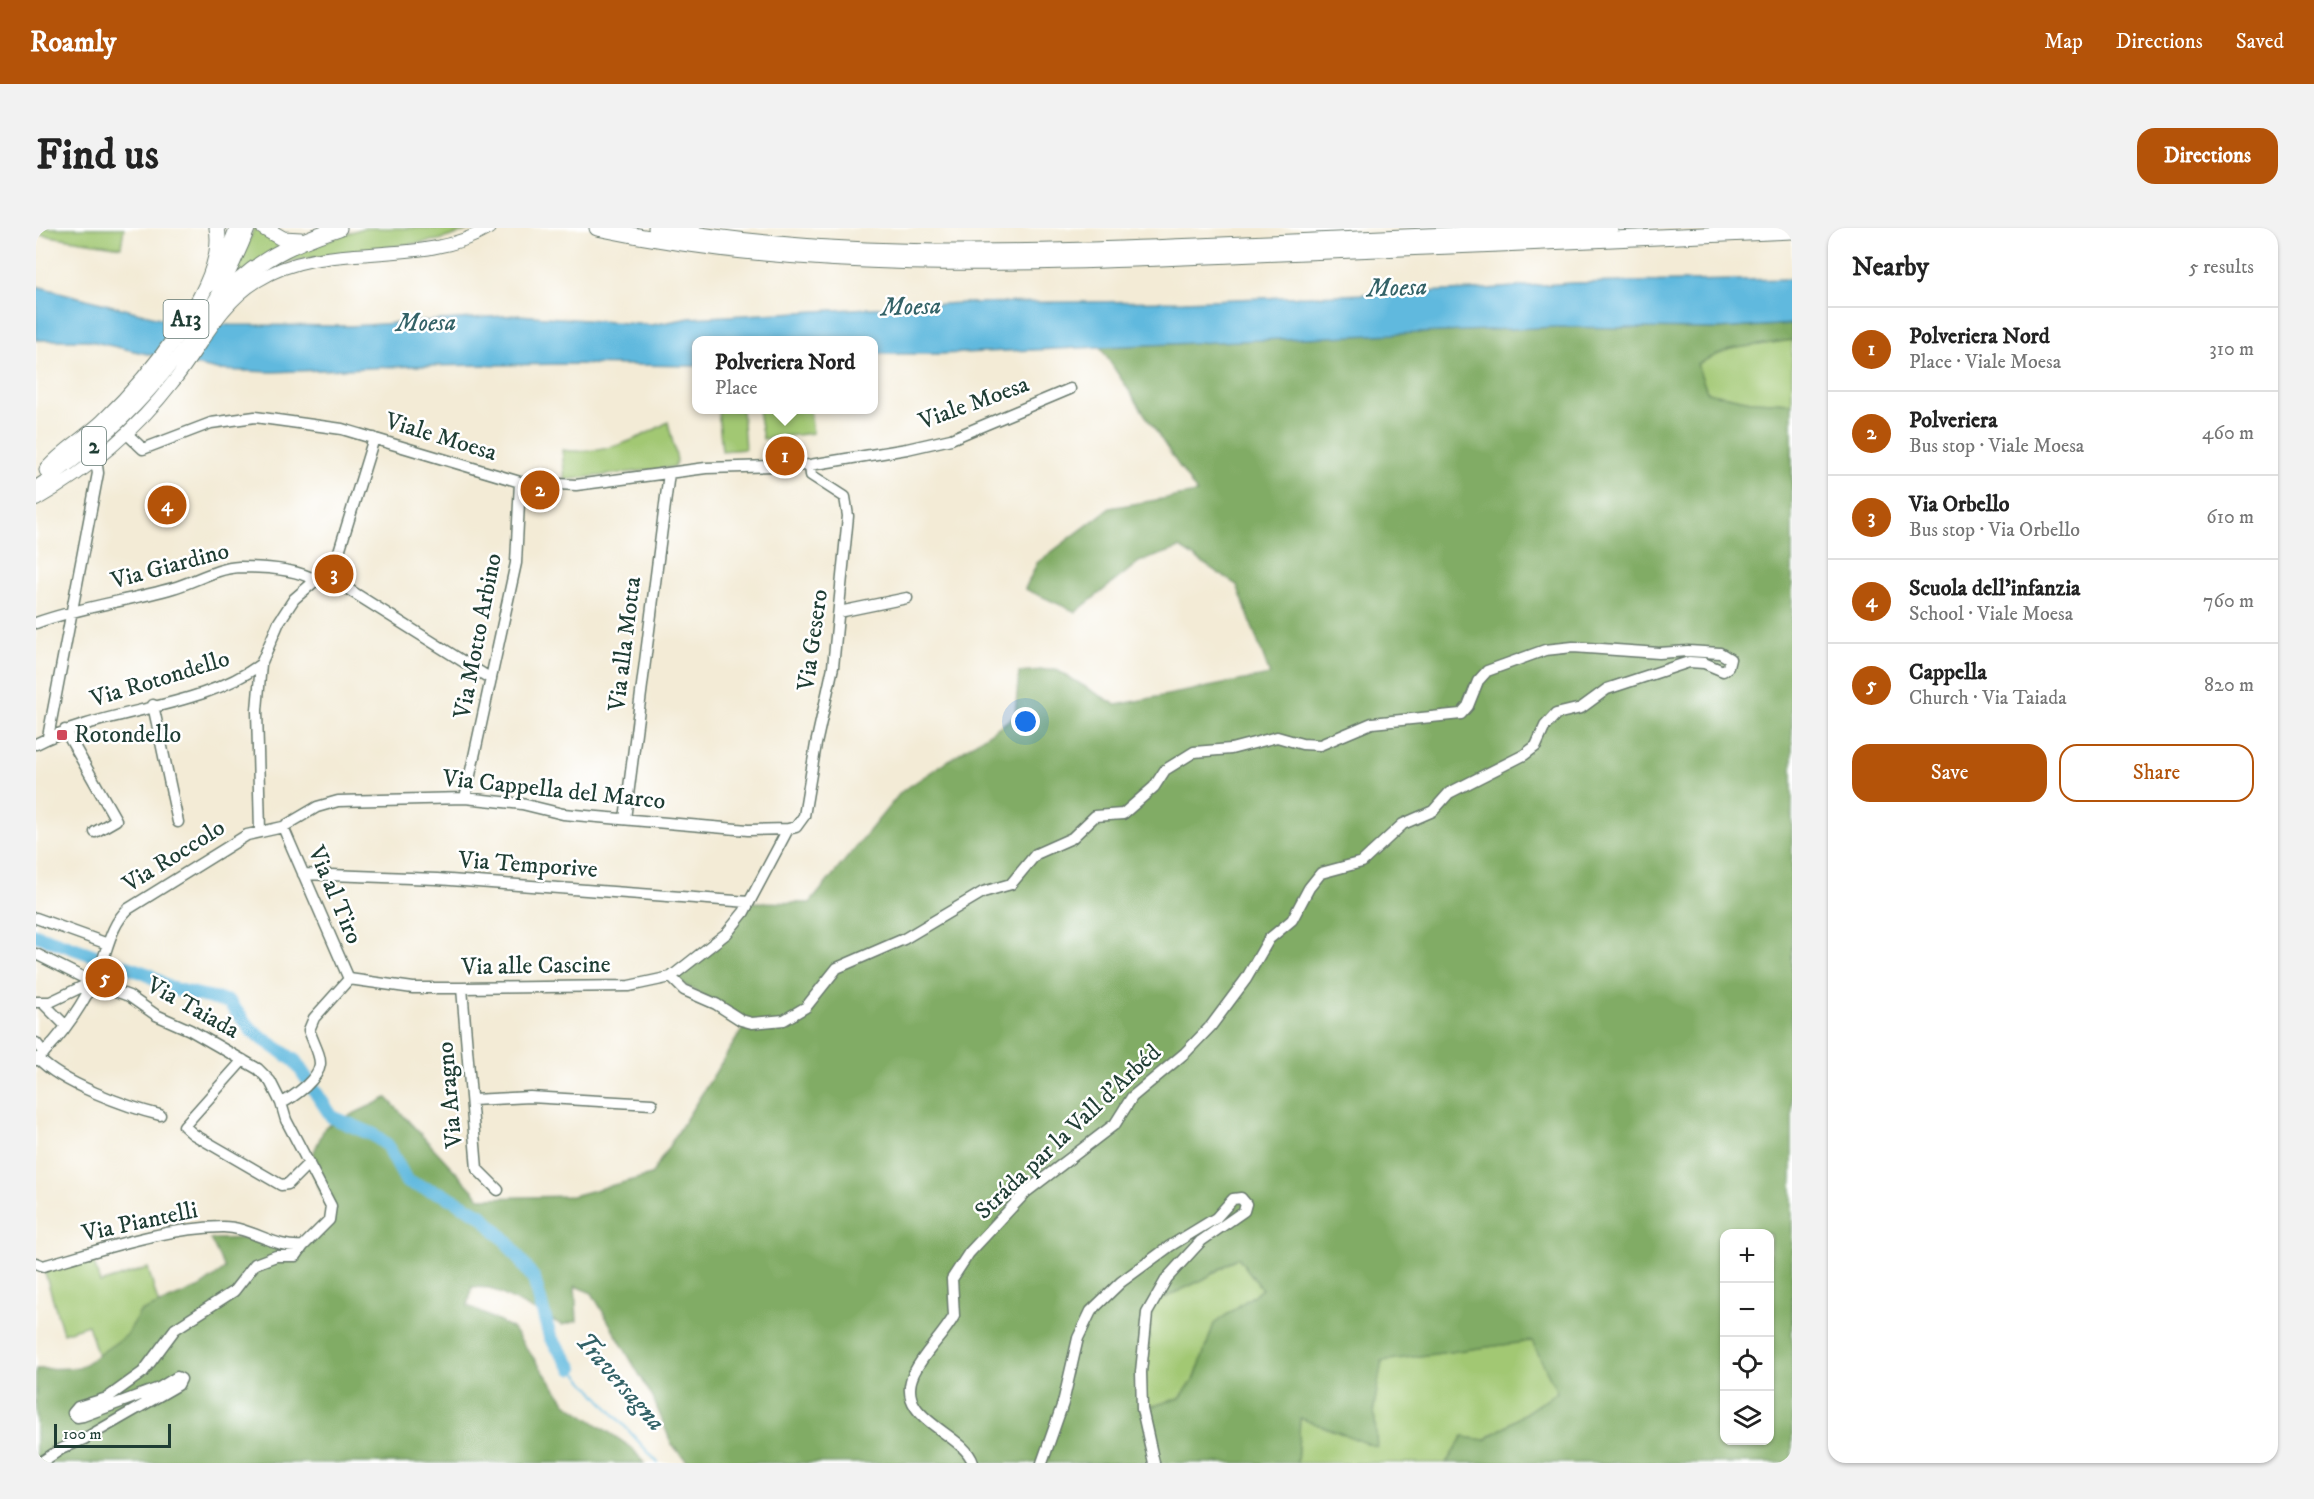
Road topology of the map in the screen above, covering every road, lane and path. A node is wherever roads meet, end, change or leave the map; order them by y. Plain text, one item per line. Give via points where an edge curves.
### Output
1 (236, 228) edge
2 (249, 228) edge
3 (264, 228) edge
4 (339, 228) edge
5 (489, 228) edge
6 (597, 228) edge
7 (656, 228) edge
8 (1610, 228) edge
9 (217, 231) edge
10 (1792, 231) edge
11 (310, 238) junction
12 (234, 266) junction
13 (214, 315) junction
14 (1070, 389) dead end
15 (142, 397) junction
16 (126, 433) junction
17 (374, 438) junction
18 (96, 459) junction
19 (810, 465) junction
20 (669, 473) junction
21 (42, 474) edge
22 (520, 482) junction
23 (36, 487) edge
24 (36, 500) edge
25 (324, 574) junction
26 (315, 580) junction
27 (907, 598) dead end
28 (840, 612) junction
29 (71, 614) junction
30 (36, 623) edge
31 (261, 664) junction
32 (491, 679) junction
33 (153, 705) junction
34 (65, 730) junction
35 (48, 737) junction
36 (36, 744) edge
37 (465, 798) junction
38 (625, 819) junction
39 (178, 822) dead end
40 (284, 827) junction
41 (788, 829) junction
42 (95, 832) dead end
43 (255, 832) junction
44 (303, 874) junction
45 (749, 902) junction
46 (36, 918) edge
47 (107, 946) junction
48 (36, 954) edge
49 (671, 977) junction
50 (348, 979) junction
51 (92, 982) junction
52 (462, 988) junction
53 (39, 1002) edge
54 (66, 1026) junction
55 (36, 1042) edge
56 (40, 1057) edge
57 (243, 1060) junction
58 (472, 1100) junction
59 (281, 1103) junction
60 (652, 1104) dead end
61 (160, 1115) dead end
62 (309, 1163) junction
63 (498, 1190) dead end
64 (303, 1246) junction
65 (38, 1267) edge
66 (40, 1463) edge
67 (973, 1463) edge
68 (1042, 1463) edge
69 (1154, 1463) edge

1 - 12 main road, 2
2 - 12 main road, 2
3 - 11 highway, A13 via 283,239
4 - 11 highway, A13
5 - 13 main road via 435,248 290,266 249,286
6 - 10 highway via 757,254 922,264 1139,259
7 - 8 highway via 794,247 950,253
9 - 15 highway, A13 via 216,259 202,292
11 - 12 highway, A13 via 267,258
12 - 13 highway, A13
12 - 15 main road, 2
13 - 15 main road, 2
14 - 19 street, Viale Moesa via 951,439
15 - 16 main road
15 - 21 highway, A13
15 - 23 main road, 2 via 84,454
16 - 17 street, Viale Moesa via 143,448 211,423 255,417 342,429
16 - 18 main road
17 - 22 street, Viale Moesa
17 - 25 street via 340,550
18 - 24 main road
18 - 29 street via 98,473
19 - 20 street, Viale Moesa
19 - 28 street, Via Gesero via 811,475 838,490 848,505
20 - 22 street, Viale Moesa via 576,485
20 - 38 street, Via alla Motta
22 - 32 street, Via Motto Arbino via 516,563
25 - 26 street
25 - 32 street
26 - 29 street, Via Giardino via 269,570 228,569
26 - 31 street via 294,599 279,622
27 - 28 street
28 - 41 street, Via Gesero via 804,816 796,827
29 - 30 street, Via Giardino
29 - 35 street
31 - 33 street, Via Rotondello via 223,687
31 - 43 street
32 - 37 street, Via Motto Arbino
33 - 34 street, Via Rotondello
33 - 39 street
34 - 35 street, Via Rotondello
34 - 42 street via 116,820
35 - 36 street, Via Rotondello
37 - 38 street, Via Cappella del Marco via 522,804 563,814
37 - 40 street, Via Cappella del Marco via 338,801 317,807
38 - 41 street, Via Cappella del Marco via 748,830
40 - 43 street, Via Cappella del Marco
40 - 44 street, Via al Tiro
41 - 45 street, Via alle Cascine
43 - 47 street, Via Roccolo via 134,904 118,920
44 - 45 street, Via Temporive via 437,879
44 - 50 street, Via al Tiro
45 - 49 street, Via alle Cascine via 727,933
46 - 47 street
47 - 51 street, Via Roccolo
48 - 51 street, Via Taiada
49 - 52 street, Via alle Cascine via 629,986
49 - 67 street, Stráda par la Vall d'Arbéd via 684,990 741,1020 784,1020 806,1007 837,968 904,939 983,892 1011,884 1036,854 1072,838 1095,816 1123,814 1154,787 1166,770 1194,752 1231,749 1277,738 1320,745 1372,723 1461,714 1487,671 1545,650 1573,647 1729,656 1730,663 1723,671 1689,662 1606,689 1581,708 1556,714 1536,746 1449,793 1433,811 1403,824 1362,862 1321,873 1292,920 1269,939 1246,979 1210,1026 1185,1053 1132,1097 1115,1124 1026,1192 969,1253 955,1274 951,1288 954,1316 915,1370 912,1391 926,1420 964,1448
50 - 52 street, Via alle Cascine via 413,988
50 - 59 street via 314,1018 309,1030 321,1063 319,1074
51 - 53 street via 57,999
51 - 54 street, Via Roccolo
51 - 57 street, Via Taiada via 129,996 156,1015
52 - 58 street, Via Aragno
53 - 54 street
54 - 56 street, Via Roccolo
55 - 56 street
56 - 61 street via 54,1071 109,1098
57 - 59 street, Via Taiada via 267,1077
57 - 62 street via 184,1126 281,1185 288,1184
58 - 60 street via 530,1097
58 - 63 street, Via Aragno via 477,1169
59 - 62 street, Via Taiada via 285,1120
62 - 64 street, Via Taiada via 332,1209 329,1220
64 - 65 street, Via Piantelli via 259,1238 239,1229 216,1228 139,1239
64 - 66 street via 296,1256 269,1258 251,1266 234,1291 175,1329 143,1372 107,1398 78,1407 73,1413 83,1416 159,1388 177,1377 181,1379 178,1385
68 - 69 street via 1063,1403 1078,1338 1091,1311 1144,1264 1216,1218 1233,1198 1242,1198 1246,1204 1244,1211 1201,1240 1172,1271 1147,1313 1142,1409

